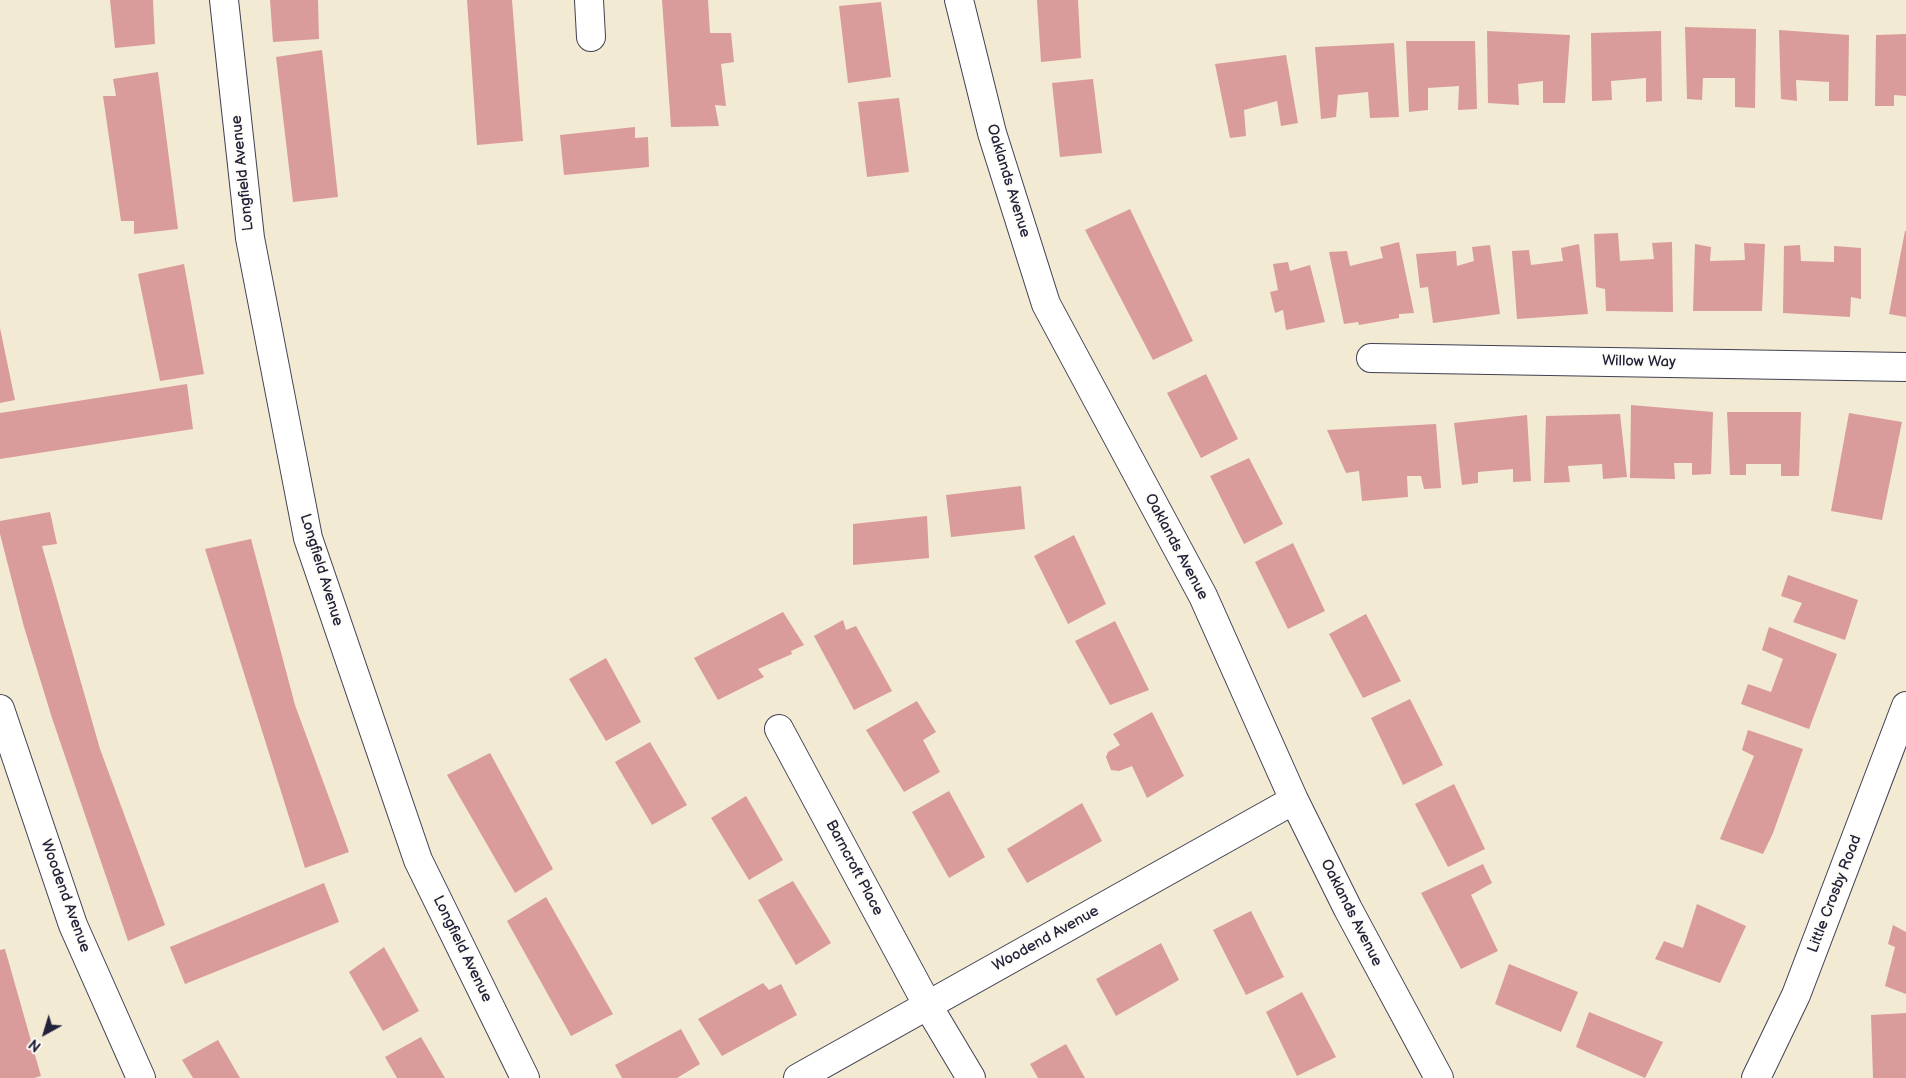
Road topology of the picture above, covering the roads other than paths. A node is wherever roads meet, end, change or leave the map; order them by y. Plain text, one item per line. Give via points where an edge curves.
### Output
1 (224, 0) edge
2 (589, 0) edge
3 (959, 0) edge
4 (591, 37) dead end
5 (1372, 358) dead end
6 (1906, 367) edge
7 (0, 709) edge
8 (1905, 714) edge
9 (779, 729) dead end
10 (1294, 800) junction
11 (928, 1006) junction
12 (141, 1078) edge
13 (525, 1078) edge
14 (798, 1078) edge
15 (971, 1078) edge
16 (1439, 1078) edge
17 (1756, 1078) edge

1 - 13 street, Longfield Avenue via 250,238 308,538 418,860
2 - 4 street
3 - 10 street, Oaklands Avenue via 992,133 1046,304 1203,596
5 - 6 street, Willow Way
7 - 12 street, Woodend Avenue via 73,925
8 - 17 street, Little Crosby Road via 1796,995
9 - 11 street, Barncroft Place
10 - 11 street, Woodend Avenue
10 - 16 street, Oaklands Avenue via 1348,909
11 - 14 street, Woodend Avenue
11 - 15 street, Barncroft Place

